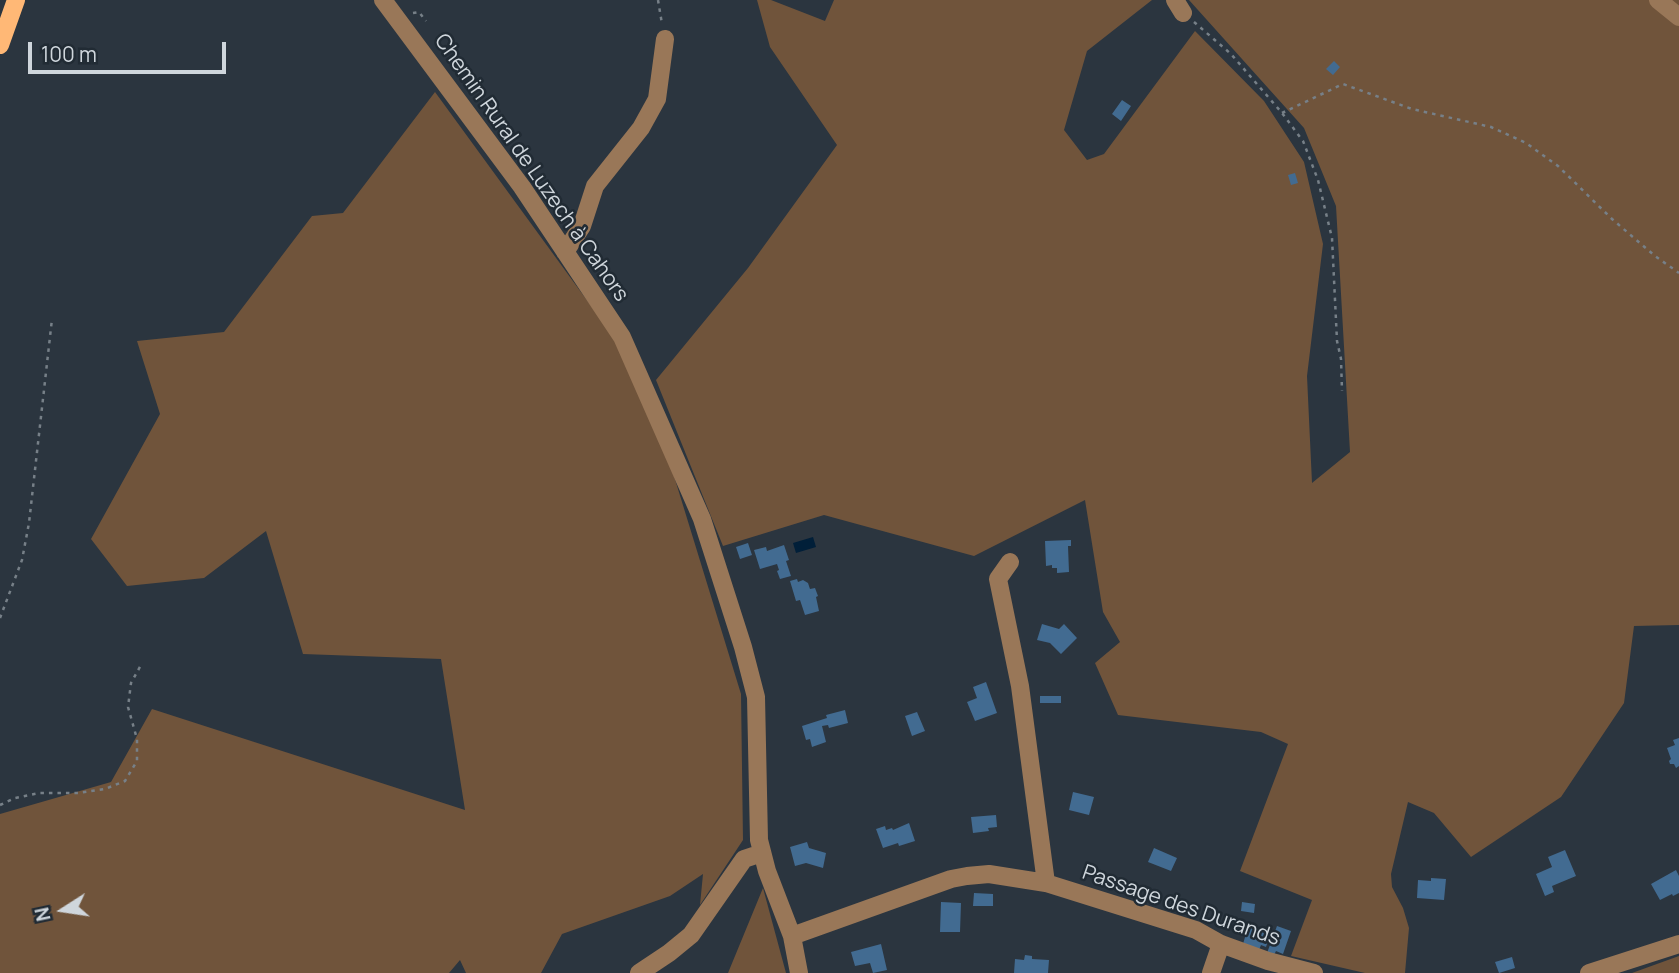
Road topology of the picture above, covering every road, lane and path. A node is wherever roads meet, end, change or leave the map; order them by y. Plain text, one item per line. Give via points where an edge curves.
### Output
1 (16, 0) edge
2 (383, 0) edge
3 (658, 0) edge
4 (1658, 0) edge
5 (1179, 6) edge
6 (1679, 17) edge
7 (665, 39) joint
8 (0, 45) edge
9 (1282, 113) junction
10 (565, 253) junction
11 (1679, 273) edge
12 (52, 319) dead end
13 (1342, 391) dead end
14 (1010, 562) dead end
15 (0, 618) edge
16 (141, 666) dead end
17 (0, 805) edge
18 (762, 853) junction
19 (1046, 883) junction
20 (792, 936) junction
21 (1221, 944) junction
22 (1679, 944) edge
23 (639, 973) edge
24 (799, 973) edge
25 (1211, 973) edge
26 (1314, 973) edge
27 (1589, 973) edge

1 - 8 main road
2 - 10 street, Chemin Rural de Luzech à Cahors via 522,187
3 - 7 path
4 - 6 street
5 - 9 path via 1231,54
7 - 10 street via 657,99 641,128 595,186 582,226
9 - 11 path via 1343,84 1412,108 1492,127 1526,143 1558,166 1612,219
9 - 13 path via 1303,141 1332,238
10 - 18 street, Chemin Rural de Luzech à Cahors via 622,337 702,519 756,697
12 - 15 path via 29,523 22,560
14 - 19 street via 998,579 1020,686
16 - 17 path via 131,683 128,707 137,738 137,761 125,781 78,793 39,793
18 - 20 street, Chemin Rural de Luzech à Cahors
18 - 23 street via 744,859 691,935
19 - 20 street, Passage des Durands via 989,874 951,879
19 - 21 street, Passage des Durands via 1196,930
20 - 24 street, Chemin Rural de Luzech à Cahors
21 - 25 street
21 - 26 street, Passage des Durands
22 - 27 street

